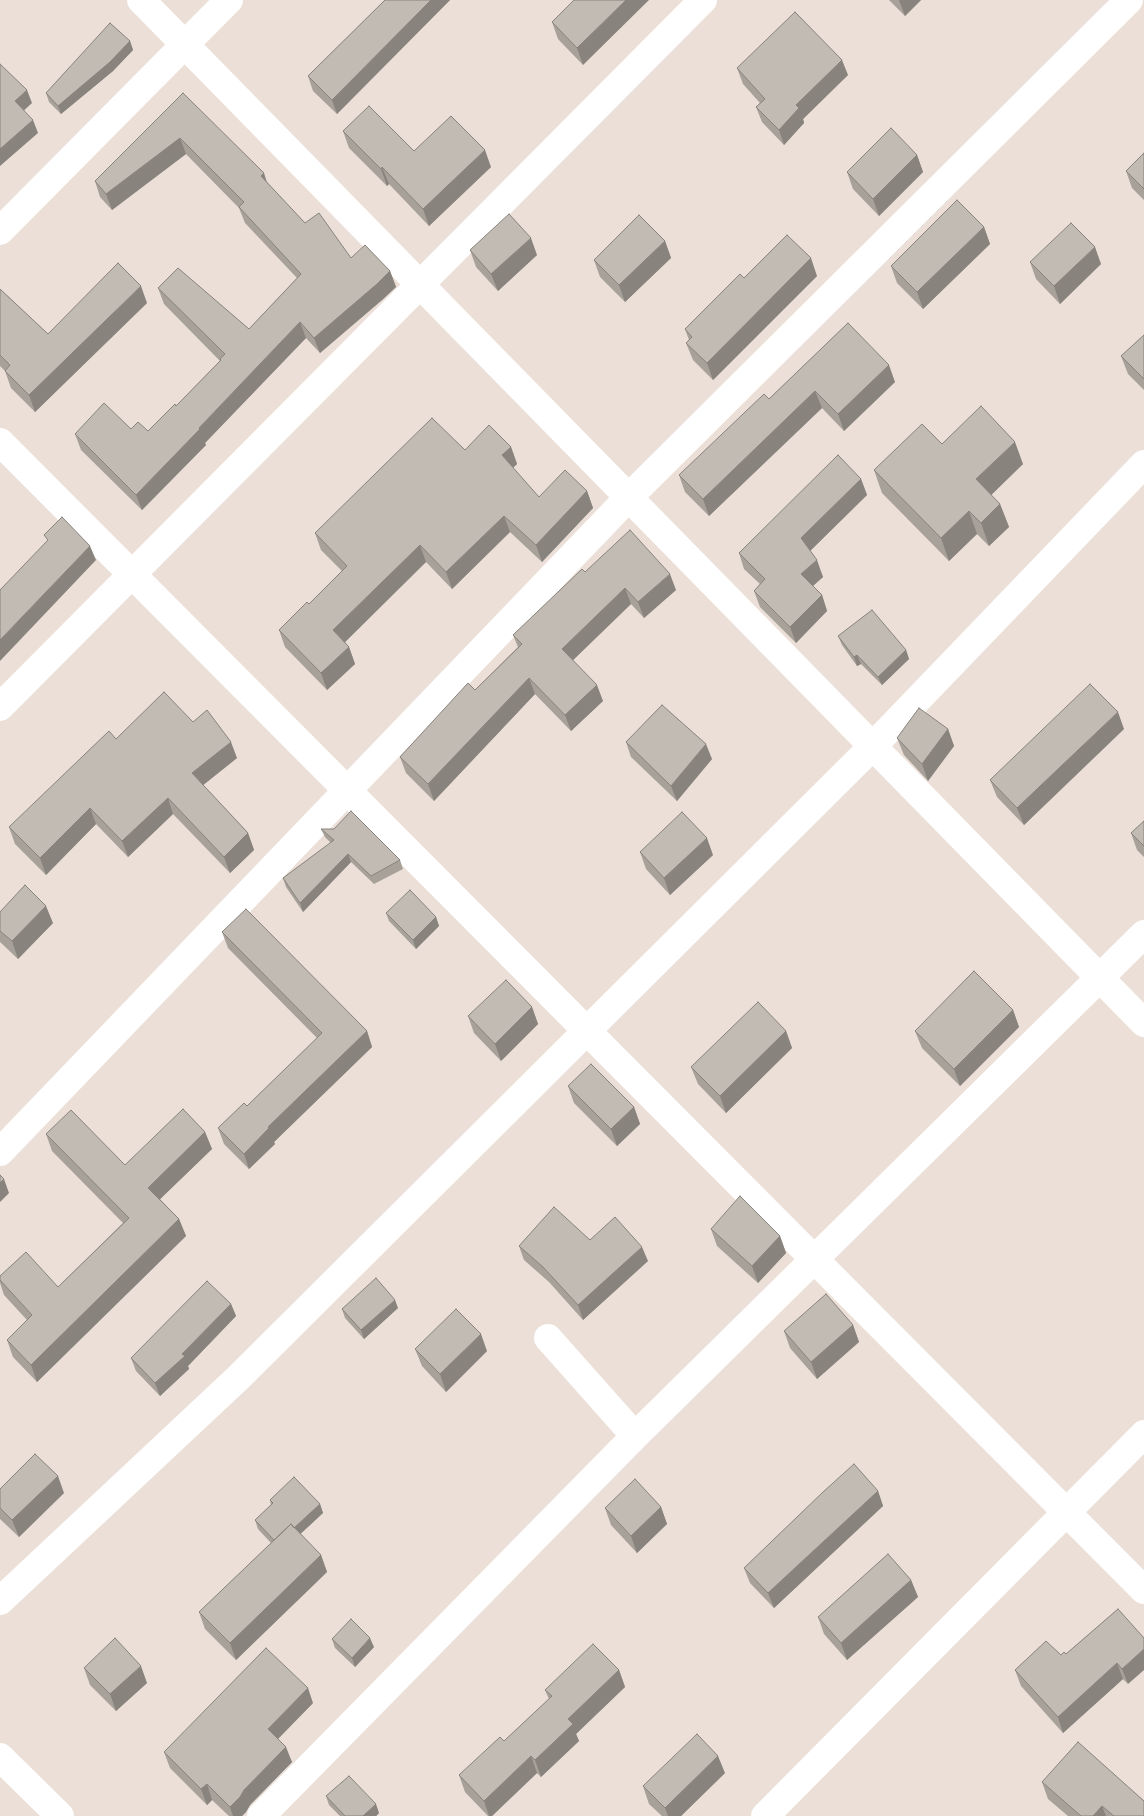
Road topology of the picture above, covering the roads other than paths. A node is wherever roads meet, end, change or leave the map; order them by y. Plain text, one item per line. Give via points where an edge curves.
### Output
1 (141, 0) edge
2 (228, 0) edge
3 (704, 0) edge
4 (1130, 0) edge
5 (185, 44) junction
6 (0, 231) edge
7 (420, 285) junction
8 (0, 442) edge
9 (1144, 464) edge
10 (629, 498) junction
11 (132, 574) junction
12 (0, 707) edge
13 (873, 746) junction
14 (348, 791) junction
15 (1144, 934) edge
16 (1100, 978) junction
17 (1144, 1022) edge
18 (586, 1031) junction
19 (0, 1152) edge
20 (814, 1259) junction
21 (548, 1338) dead end
22 (1144, 1434) edge
23 (635, 1436) junction
24 (1066, 1512) junction
25 (1144, 1590) edge
26 (0, 1602) edge
27 (0, 1757) edge
28 (60, 1816) edge
29 (261, 1816) edge
30 (765, 1816) edge

1 - 5 street
2 - 5 street
3 - 7 street
4 - 10 street
5 - 6 street
5 - 7 street
7 - 10 street
7 - 11 street
8 - 11 street
9 - 13 street
10 - 13 street
10 - 14 street
11 - 12 street
11 - 14 street
13 - 16 street
13 - 18 street
14 - 18 street
14 - 19 street
15 - 16 street
16 - 17 street
16 - 20 street
18 - 20 street
18 - 26 street via 238,1378
20 - 23 street
20 - 24 street
21 - 23 street
22 - 24 street
23 - 29 street
24 - 25 street
24 - 30 street
27 - 28 street

